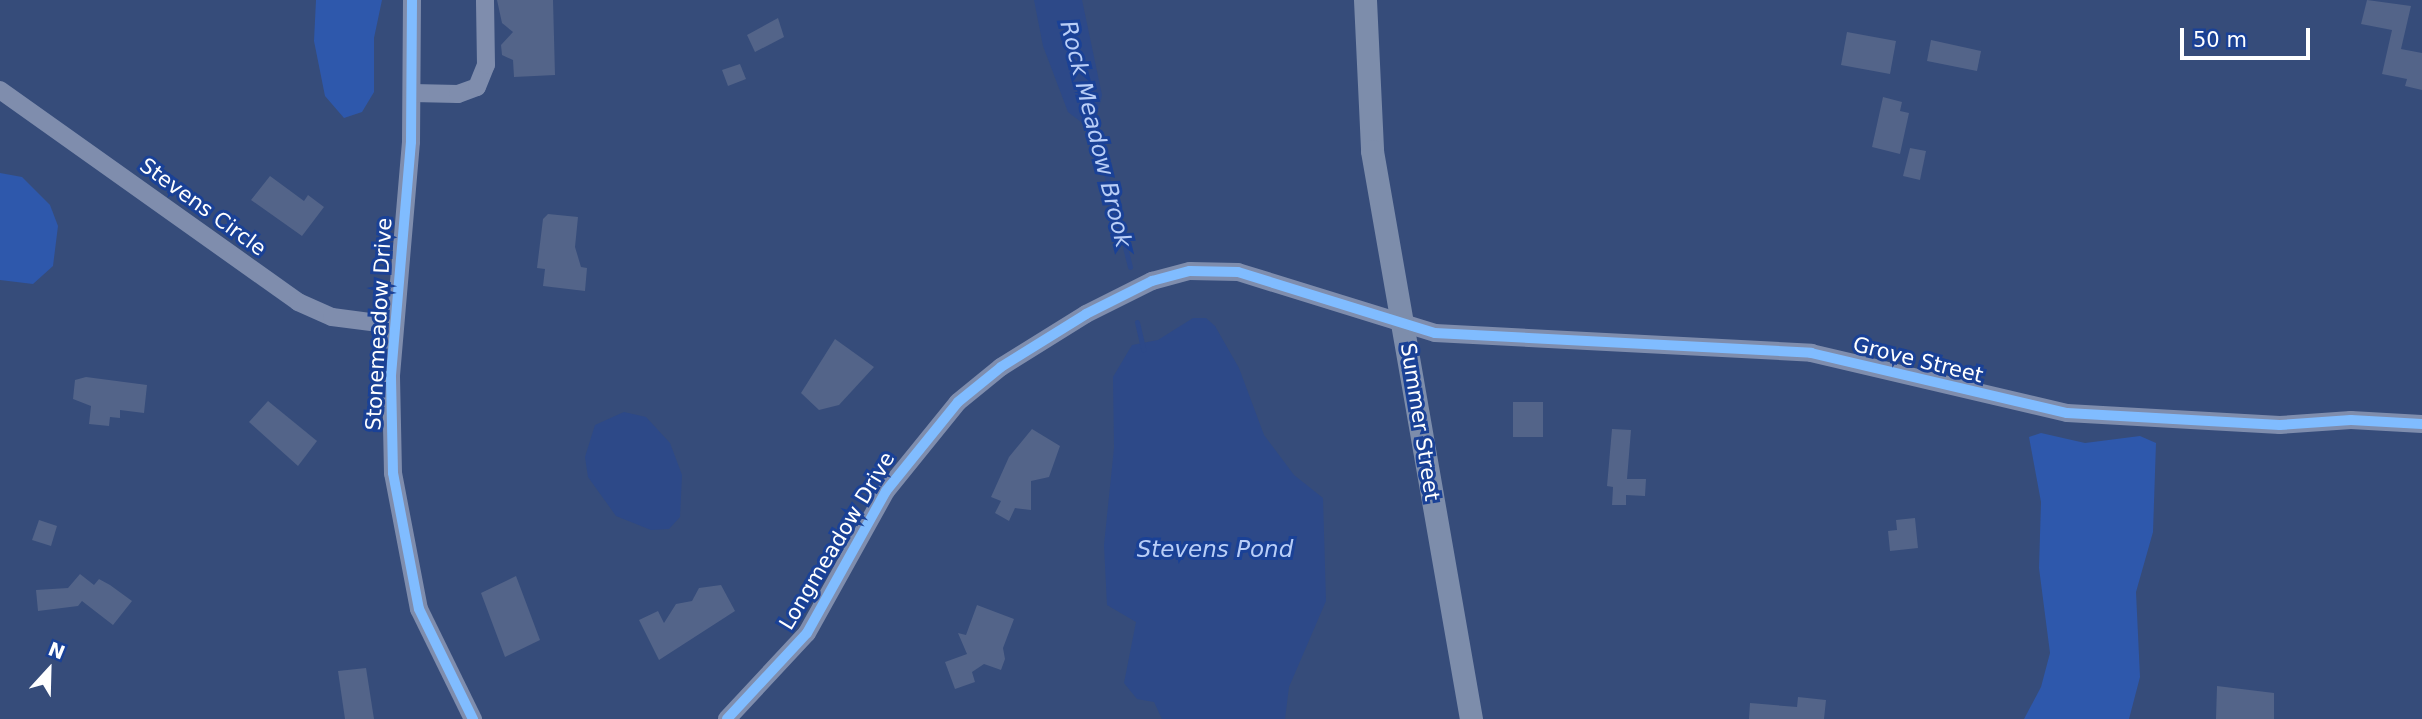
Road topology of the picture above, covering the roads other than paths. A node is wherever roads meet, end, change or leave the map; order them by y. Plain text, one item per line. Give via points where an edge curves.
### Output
1 (412, 0) edge
2 (485, 0) edge
3 (1365, 0) edge
4 (0, 90) edge
5 (412, 93) junction
6 (394, 326) junction
7 (1404, 327) junction
8 (2422, 424) edge
9 (473, 719) edge
10 (727, 719) edge
11 (1471, 719) edge

1 - 5 street, Stonemeadow Drive
2 - 5 street via 486,65 477,87 458,94
3 - 7 main road, Summer Street via 1372,151
4 - 6 street, Stevens Circle via 299,302 332,317
5 - 6 street, Stonemeadow Drive
6 - 9 street, Stonemeadow Drive via 391,439 406,562 436,650
7 - 8 street, Grove Street via 1466,336 1811,353 1998,401 2138,420
7 - 10 street, Longmeadow Drive via 1219,270 1171,275 1086,314 1000,366 939,421 886,491 807,633
7 - 11 main road, Summer Street

